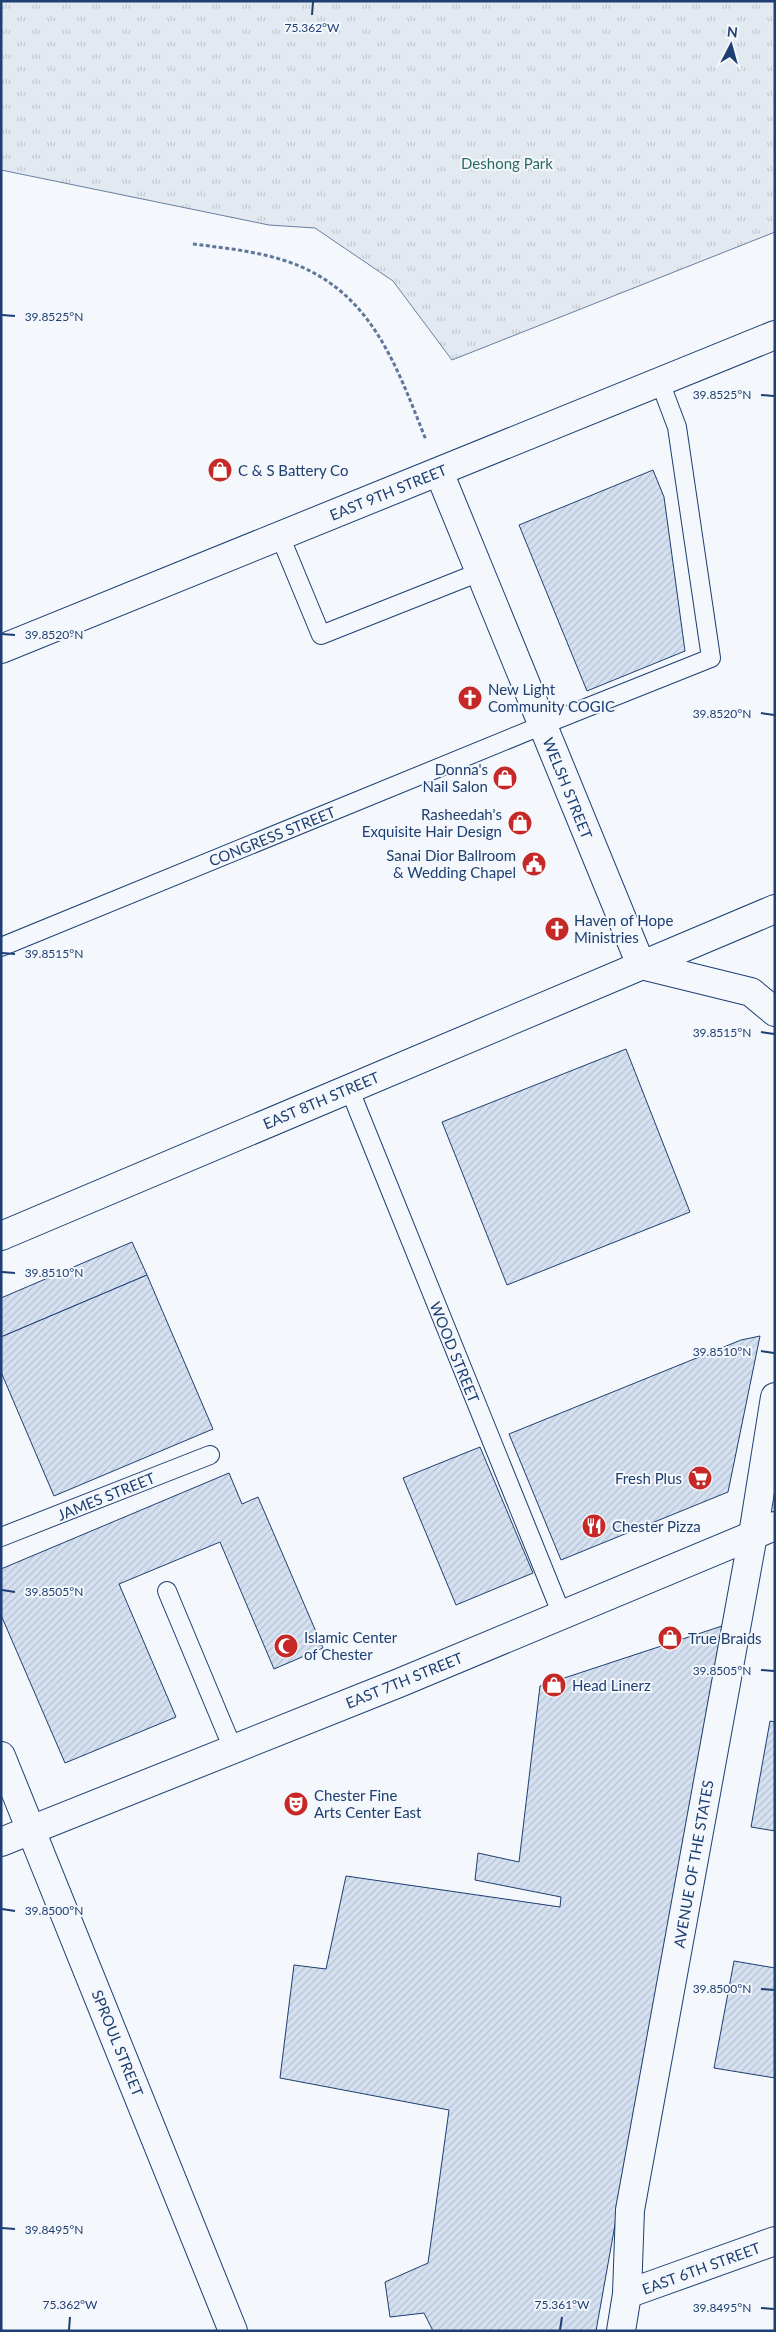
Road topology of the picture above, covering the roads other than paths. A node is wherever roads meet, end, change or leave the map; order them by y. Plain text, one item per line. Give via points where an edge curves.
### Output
1 (775, 335) edge
2 (660, 382) junction
3 (439, 472) junction
4 (280, 536) junction
5 (480, 572) junction
6 (1, 649) edge
7 (543, 725) junction
8 (775, 909) edge
9 (1, 947) edge
10 (641, 966) junction
11 (775, 1012) edge
12 (348, 1088) junction
13 (1, 1236) edge
14 (775, 1397) edge
15 (210, 1455) dead end
16 (764, 1530) edge
17 (1, 1537) edge
18 (168, 1590) dead end
19 (562, 1615) junction
20 (234, 1749) junction
21 (1, 1756) edge
22 (32, 1830) junction
23 (1, 1842) edge
24 (775, 2241) edge
25 (627, 2294) junction
26 (233, 2331) edge
27 (621, 2331) edge

1 - 2 street, EAST 9TH STREET
2 - 3 street, EAST 9TH STREET
2 - 7 lane, CONGRESS STREET via 677,427 711,658
3 - 4 street, EAST 9TH STREET
3 - 5 street, WELSH STREET
4 - 5 lane via 320,635
4 - 6 street, EAST 9TH STREET
5 - 7 street, WELSH STREET
7 - 9 lane, CONGRESS STREET
7 - 10 street, WELSH STREET
8 - 10 street, EAST 8TH STREET
10 - 11 street via 751,992
10 - 12 street, EAST 8TH STREET
12 - 13 street, EAST 8TH STREET
12 - 19 lane, WOOD STREET
14 - 16 street, AVENUE OF THE STATES
15 - 17 lane, JAMES STREET
16 - 19 street, EAST 7TH STREET
16 - 25 street, AVENUE OF THE STATES via 630,2210
18 - 20 lane
19 - 20 street, EAST 7TH STREET
20 - 22 street, EAST 7TH STREET
21 - 22 street, SPROUL STREET
22 - 23 street, EAST 7TH STREET
22 - 26 street, SPROUL STREET
24 - 25 street, EAST 6TH STREET
25 - 27 street, AVENUE OF THE STATES

